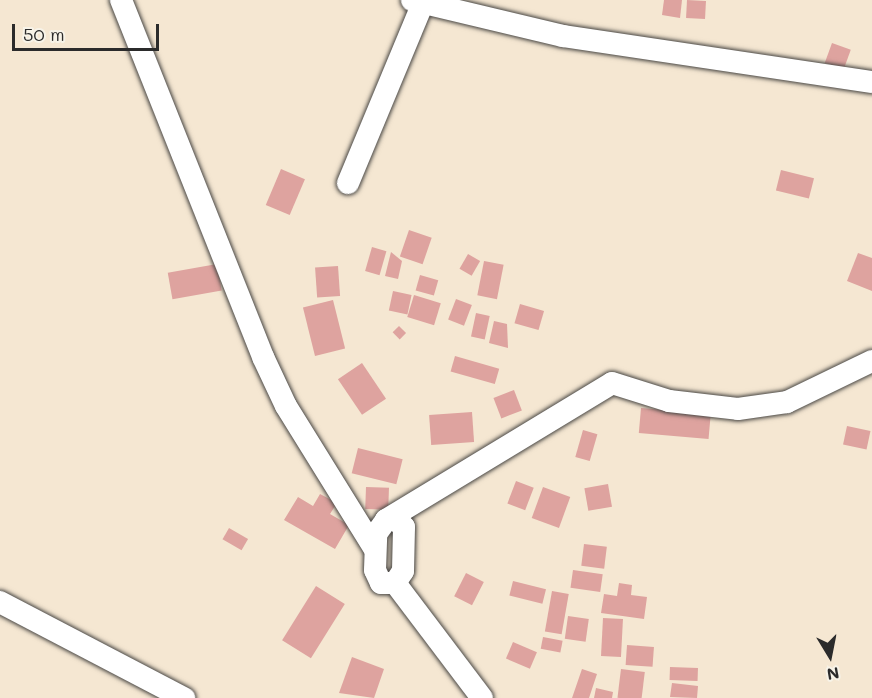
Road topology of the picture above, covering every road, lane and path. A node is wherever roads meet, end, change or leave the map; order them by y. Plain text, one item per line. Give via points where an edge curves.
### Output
1 (121, 0) edge
2 (418, 1) edge
3 (872, 82) edge
4 (348, 183) dead end
5 (872, 361) edge
6 (386, 519) junction
7 (374, 548) junction
8 (395, 583) junction
9 (0, 602) edge
10 (184, 698) edge
11 (482, 698) edge

1 - 7 street via 263,357 286,406
2 - 3 street via 563,36
2 - 4 street
5 - 6 street via 787,402 738,409 669,401 625,384 606,386
6 - 7 street
6 - 8 street via 401,521 406,538 403,572
7 - 8 street via 376,578
8 - 11 street
9 - 10 street

